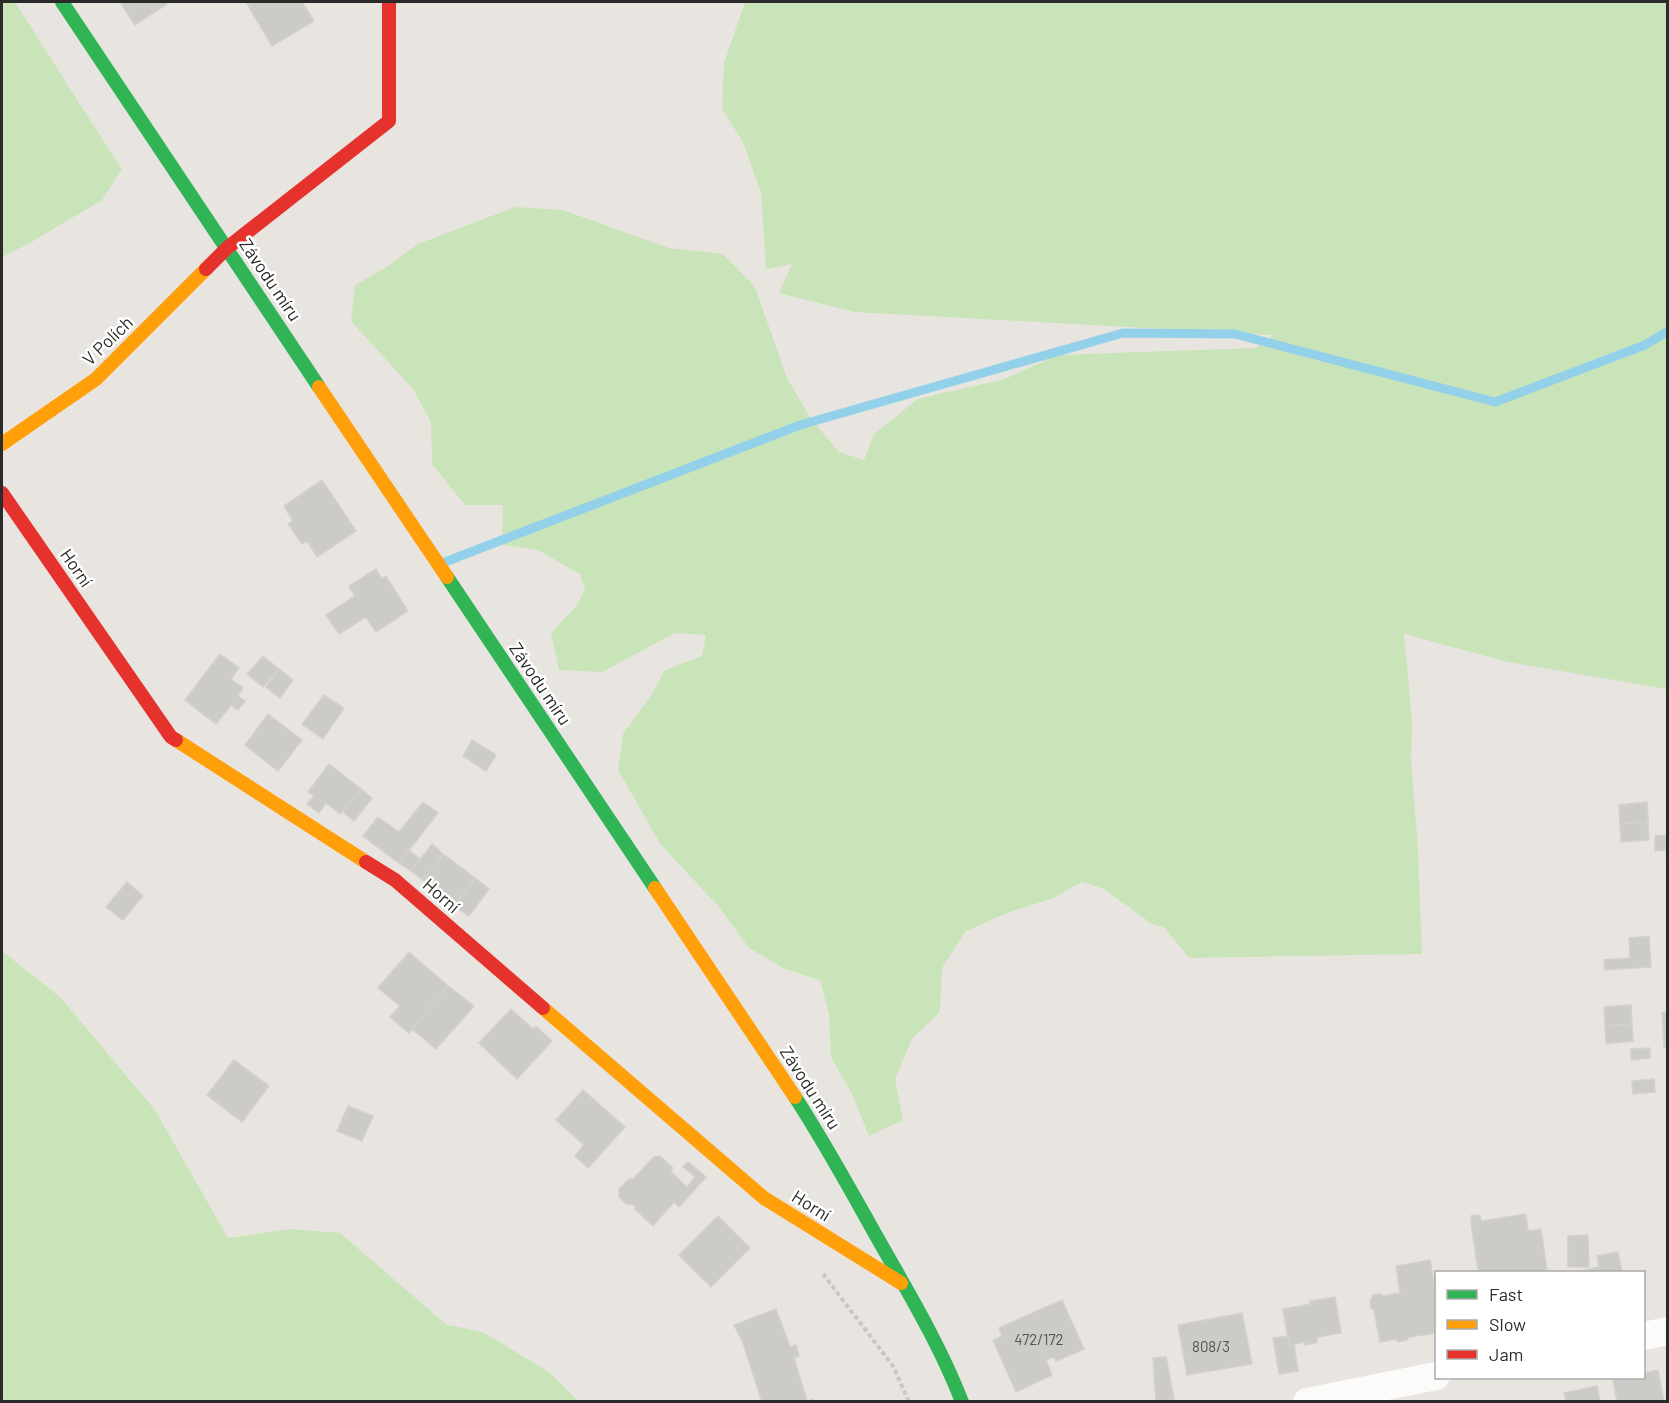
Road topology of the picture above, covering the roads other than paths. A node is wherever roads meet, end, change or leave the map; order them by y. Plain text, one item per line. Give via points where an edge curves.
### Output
1 (62, 2) edge
2 (389, 2) edge
3 (227, 248) junction
4 (2, 444) edge
5 (2, 493) edge
6 (905, 1286) junction
7 (1668, 1331) edge
8 (1645, 1336) edge
9 (1435, 1376) edge
10 (962, 1401) edge
11 (1307, 1401) edge

1 - 3 street, Závodu míru
2 - 3 street, V Polích via 389,121
3 - 4 street, V Polích via 96,379
3 - 6 street, Závodu míru via 815,1127
5 - 6 street, Horní via 171,737 395,880 764,1198
6 - 10 street, Závodu míru
7 - 8 street
9 - 11 street

